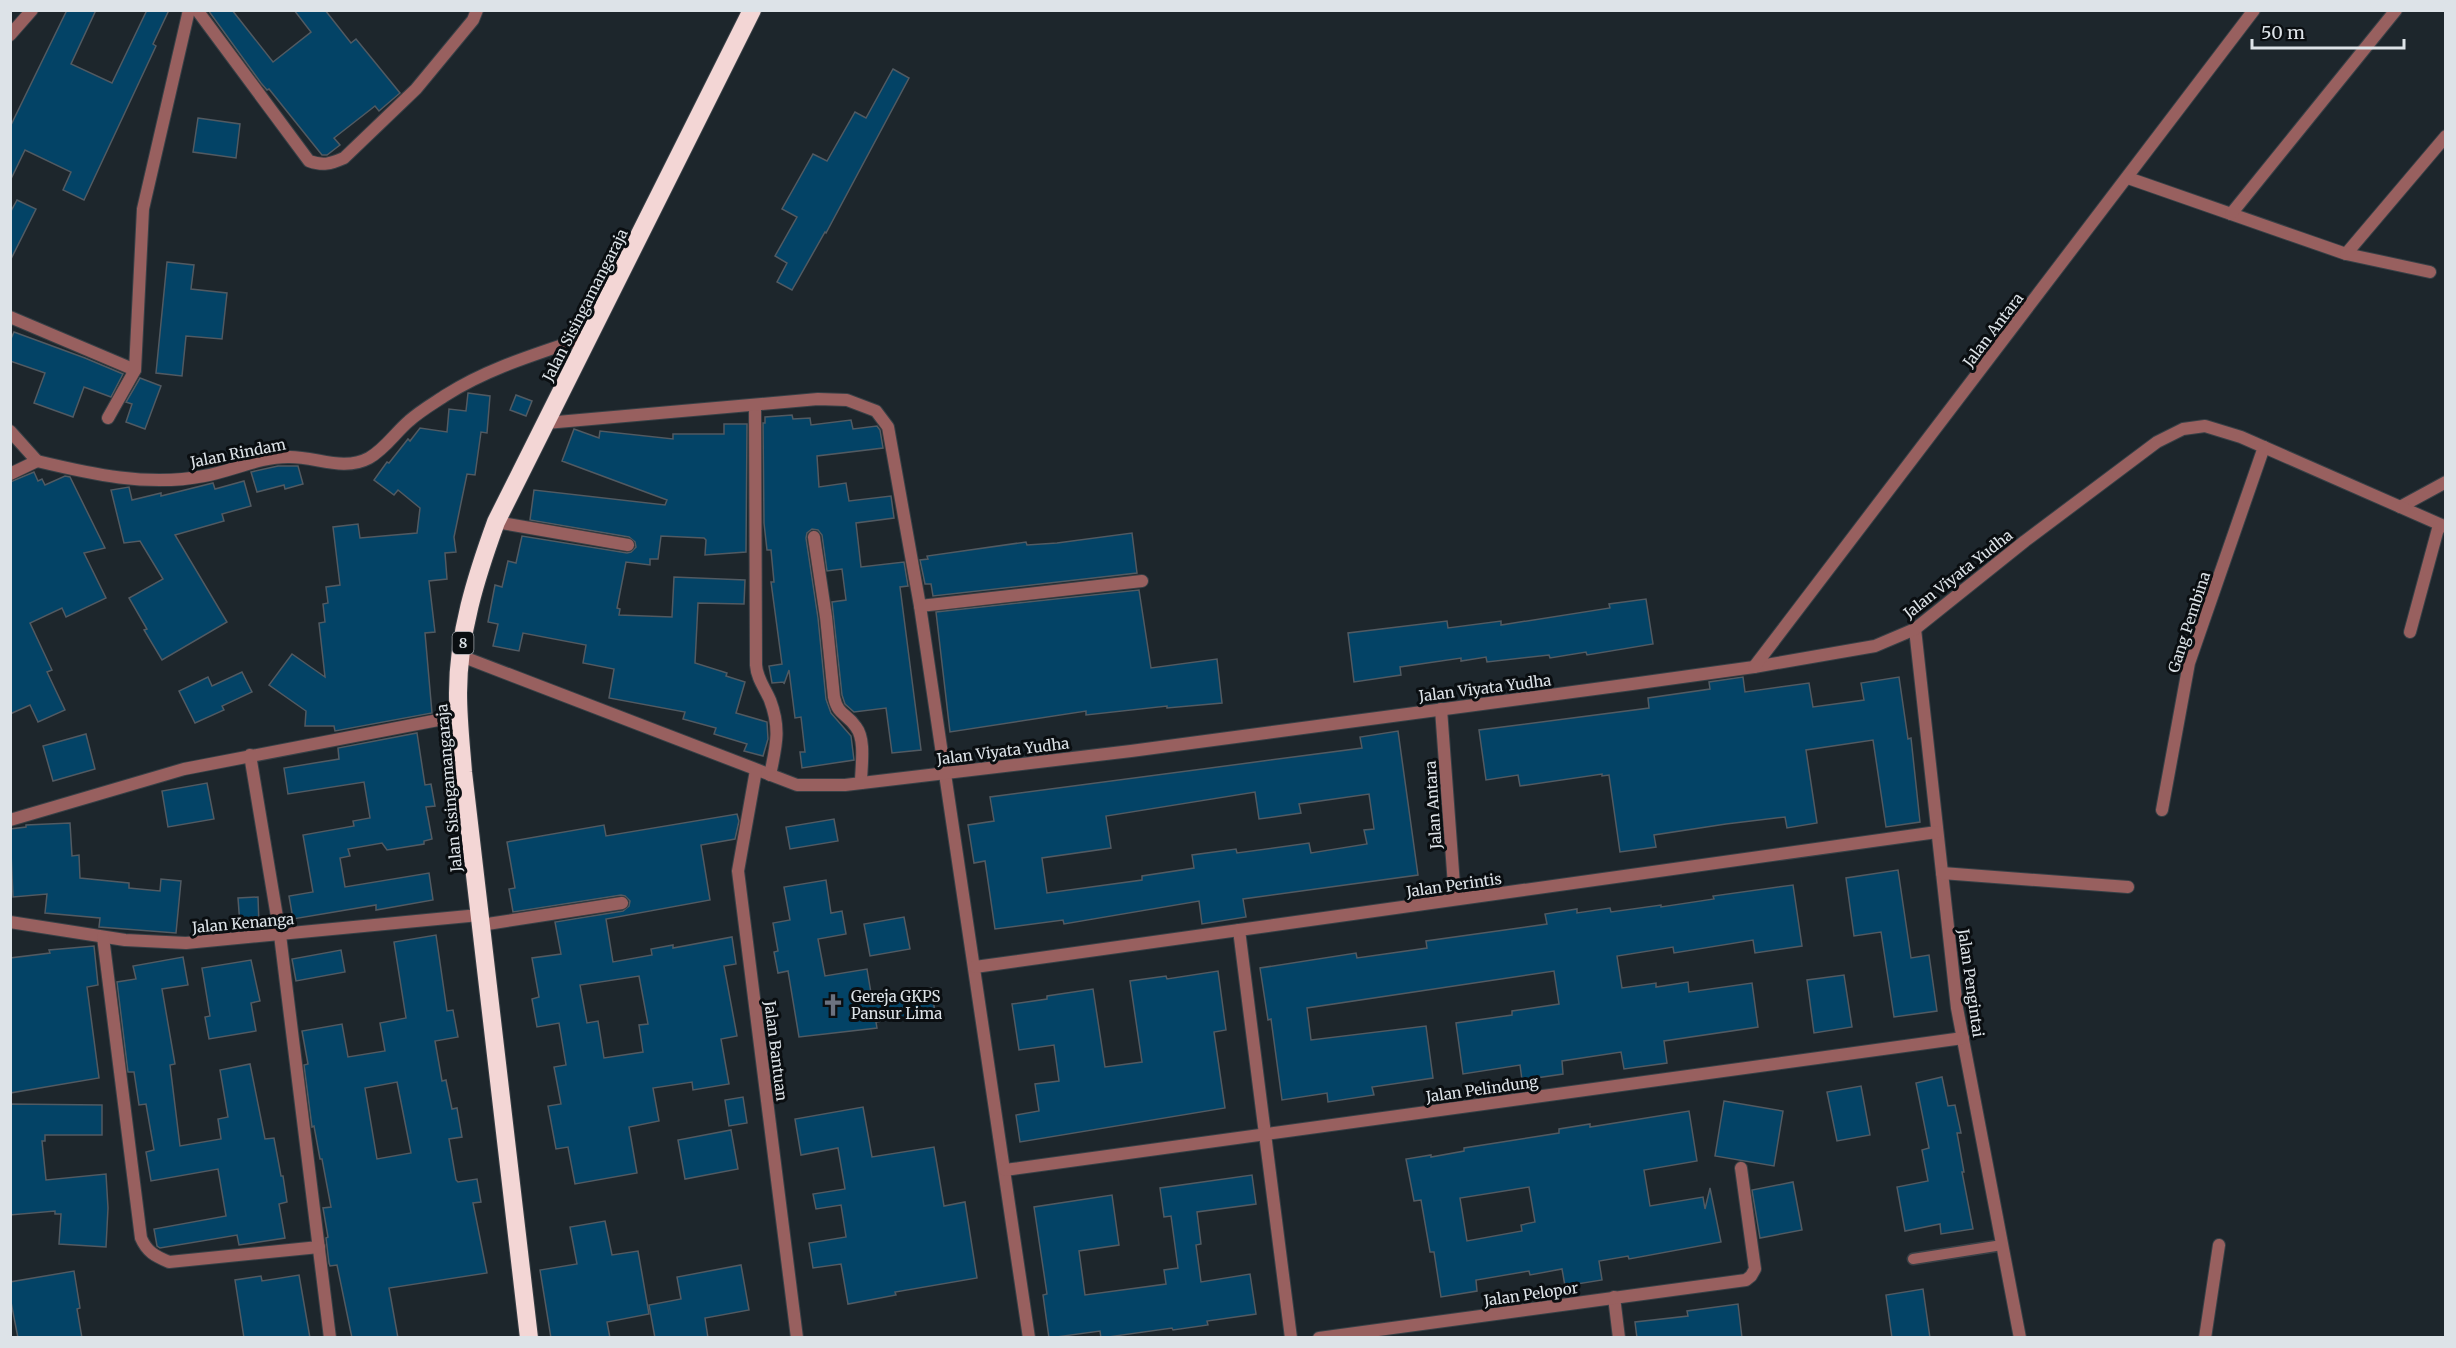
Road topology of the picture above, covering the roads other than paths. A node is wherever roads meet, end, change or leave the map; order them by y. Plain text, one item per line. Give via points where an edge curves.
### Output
1 (32, 10) edge
2 (189, 10) edge
3 (197, 10) edge
4 (752, 10) edge
5 (2254, 10) edge
6 (2396, 10) edge
7 (474, 11) edge
8 (10, 35) edge
9 (2445, 136) edge
10 (2128, 178) junction
11 (2232, 214) junction
12 (2346, 254) junction
13 (2430, 272) dead end
14 (10, 317) edge
15 (589, 336) junction
16 (135, 370) junction
17 (755, 405) junction
18 (108, 418) dead end
19 (546, 423) junction
20 (10, 431) edge
21 (2264, 447) junction
22 (37, 461) junction
23 (10, 474) edge
24 (2445, 482) edge
25 (2400, 507) junction
26 (496, 522) junction
27 (2442, 526) edge
28 (814, 537) dead end
29 (628, 545) dead end
30 (1142, 580) dead end
31 (920, 606) junction
32 (1915, 629) junction
33 (2410, 632) dead end
34 (461, 656) junction
35 (1754, 667) junction
36 (1441, 709) junction
37 (459, 716) junction
38 (250, 755) junction
39 (756, 770) junction
40 (946, 773) junction
41 (770, 775) junction
42 (861, 783) junction
43 (2162, 810) dead end
44 (10, 820) edge
45 (1937, 832) junction
46 (1942, 873) junction
47 (2128, 888) dead end
48 (1455, 900) junction
49 (622, 903) dead end
50 (480, 920) junction
51 (10, 922) edge
52 (1239, 930) junction
53 (280, 934) junction
54 (103, 937) junction
55 (975, 967) junction
56 (1963, 1038) junction
57 (1265, 1134) junction
58 (1741, 1168) dead end
59 (1005, 1170) junction
60 (2002, 1245) junction
61 (2219, 1245) dead end
62 (319, 1247) junction
63 (1913, 1258) dead end
64 (1614, 1298) junction
65 (1322, 1337) edge
66 (330, 1338) edge
67 (529, 1338) edge
68 (797, 1338) edge
69 (1029, 1338) edge
70 (1291, 1338) edge
71 (1619, 1338) edge
72 (2020, 1338) edge
73 (2205, 1338) edge

1 - 8 street
2 - 16 street via 143,209
3 - 7 street via 309,161 320,165 344,159 416,89 472,20
4 - 15 highway, Jalan Sisingamangaraja / 8
5 - 10 street, Jalan Antara
6 - 11 street
9 - 12 street
10 - 11 street
10 - 35 street, Jalan Antara
11 - 12 street
12 - 13 street
14 - 16 street
15 - 19 highway, Jalan Sisingamangaraja / 8
15 - 22 street, Jalan Rindam via 490,370 408,422 386,446 351,464 287,457 204,476 157,481 115,478
16 - 18 street
17 - 19 street
17 - 31 street via 847,400 876,411 888,427
17 - 41 street via 756,665 778,730
19 - 26 highway, Jalan Sisingamangaraja / 8
20 - 22 street
21 - 25 street, Jalan Viyata Yudha
21 - 32 street, Jalan Viyata Yudha via 2205,426 2183,429 2157,442
21 - 43 street, Gang Pembina via 2189,663
22 - 23 street
24 - 25 street
25 - 27 street, Jalan Viyata Yudha
26 - 29 street
26 - 34 highway, Jalan Sisingamangaraja / 8 via 477,573
27 - 33 street
28 - 42 street via 834,697 839,713 858,732
30 - 31 street
31 - 40 street
32 - 35 street, Jalan Viyata Yudha via 1875,646
32 - 45 street, Jalan Pengintai
34 - 37 highway, Jalan Sisingamangaraja / 8
34 - 39 street, Jalan Viyata Yudha
35 - 36 street, Jalan Viyata Yudha
36 - 40 street, Jalan Viyata Yudha
36 - 48 street, Jalan Antara
37 - 38 street
37 - 50 highway, Jalan Sisingamangaraja / 8
38 - 44 street via 171,772
38 - 53 street
39 - 41 street, Jalan Viyata Yudha
39 - 68 street, Jalan Bantuan via 738,871
40 - 42 street, Jalan Viyata Yudha
40 - 55 street
41 - 42 street, Jalan Viyata Yudha via 797,785
45 - 46 street, Jalan Pengintai
45 - 48 street, Jalan Perintis
46 - 47 street
46 - 56 street, Jalan Pengintai
48 - 52 street, Jalan Perintis
49 - 50 street, Jalan Kenanga
50 - 53 street, Jalan Kenanga
50 - 67 highway, Jalan Sisingamangaraja / 8
51 - 54 street, Jalan Kenanga
52 - 55 street, Jalan Perintis
52 - 57 street
53 - 54 street, Jalan Kenanga via 186,943
53 - 62 street
54 - 62 street via 141,1238 146,1250 169,1262
55 - 59 street
56 - 57 street, Jalan Pelindung
56 - 60 street, Jalan Pengintai
57 - 59 street, Jalan Pelindung
57 - 70 street
58 - 64 street, Jalan Pelopor via 1755,1269 1751,1276 1746,1280
59 - 69 street
60 - 63 lane
60 - 72 street, Jalan Pengintai
61 - 73 street
62 - 66 street
64 - 65 street, Jalan Pelopor
64 - 71 street

